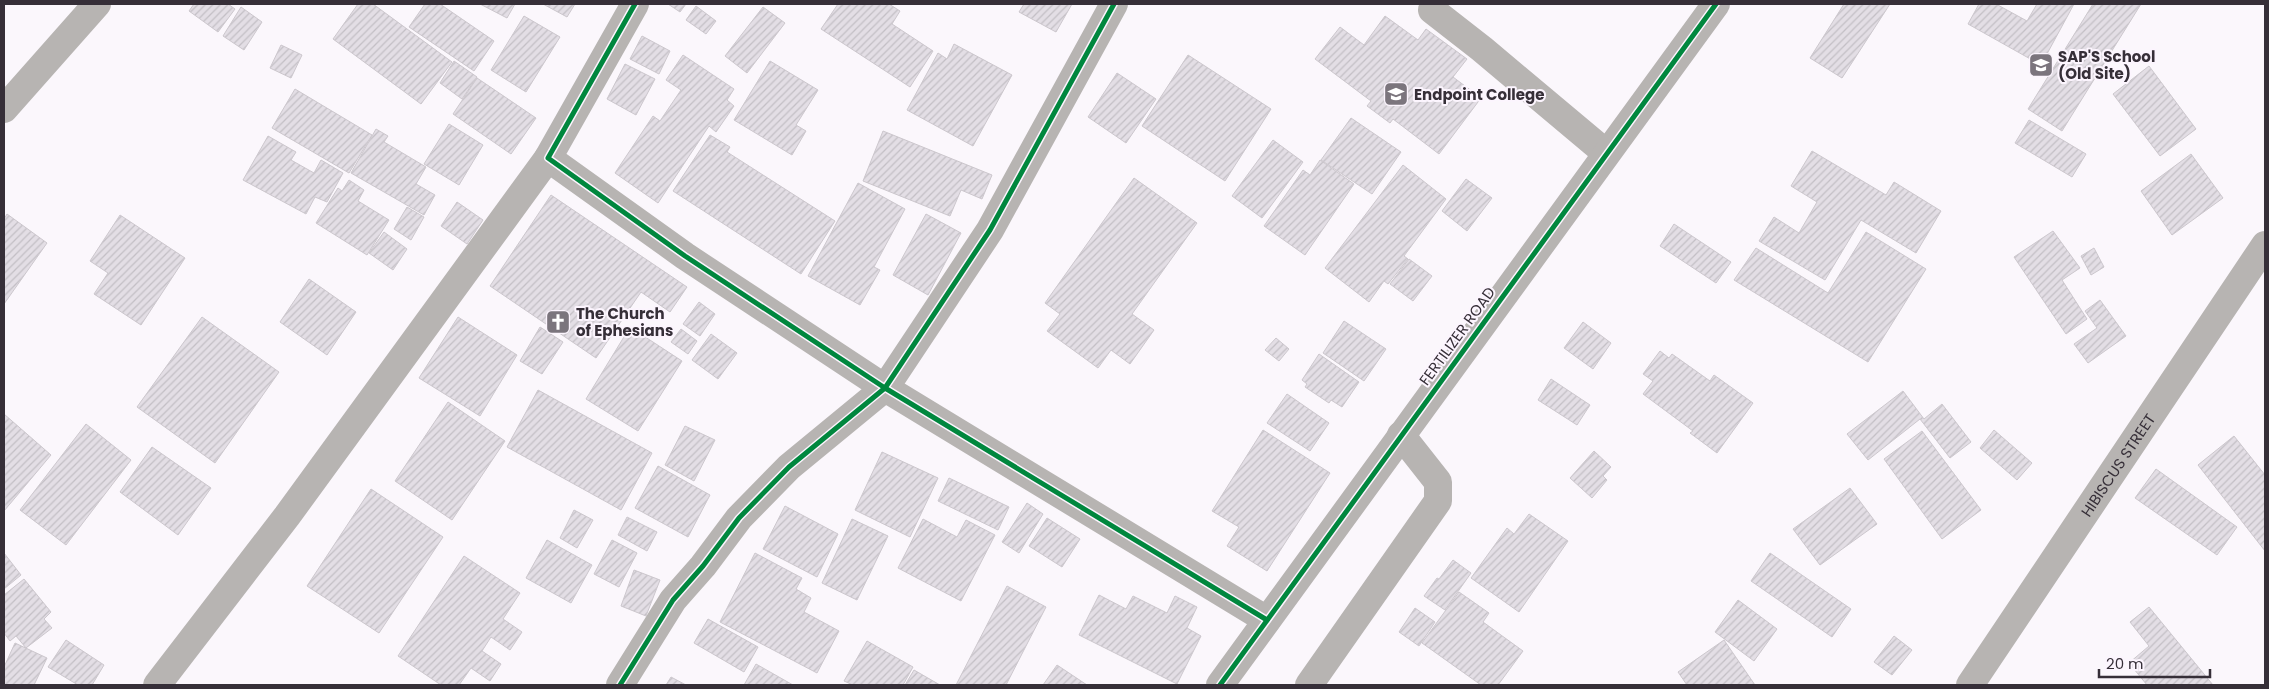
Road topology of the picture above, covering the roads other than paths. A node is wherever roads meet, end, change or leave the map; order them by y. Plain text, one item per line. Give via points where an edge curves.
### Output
1 (97, 4) edge
2 (635, 4) edge
3 (1114, 4) edge
4 (1716, 4) edge
5 (1432, 10) dead end
6 (4, 109) edge
7 (1606, 153) junction
8 (548, 158) junction
9 (2265, 245) edge
10 (885, 388) junction
11 (1401, 435) junction
12 (1267, 620) junction
13 (157, 685) edge
14 (620, 685) edge
15 (1220, 685) edge
16 (1309, 685) edge
17 (1970, 685) edge

1 - 6 street
2 - 8 street
3 - 10 street via 990,230
4 - 7 street, FERTILIZER ROAD
5 - 7 street
7 - 11 street, FERTILIZER ROAD
8 - 10 street via 685,256
8 - 13 street via 287,516
9 - 17 street, HIBISCUS STREET
10 - 12 street
10 - 14 street via 789,467 739,518 672,600
11 - 12 street, FERTILIZER ROAD
11 - 16 street via 1438,482 1438,501
12 - 15 street, FERTILIZER ROAD

